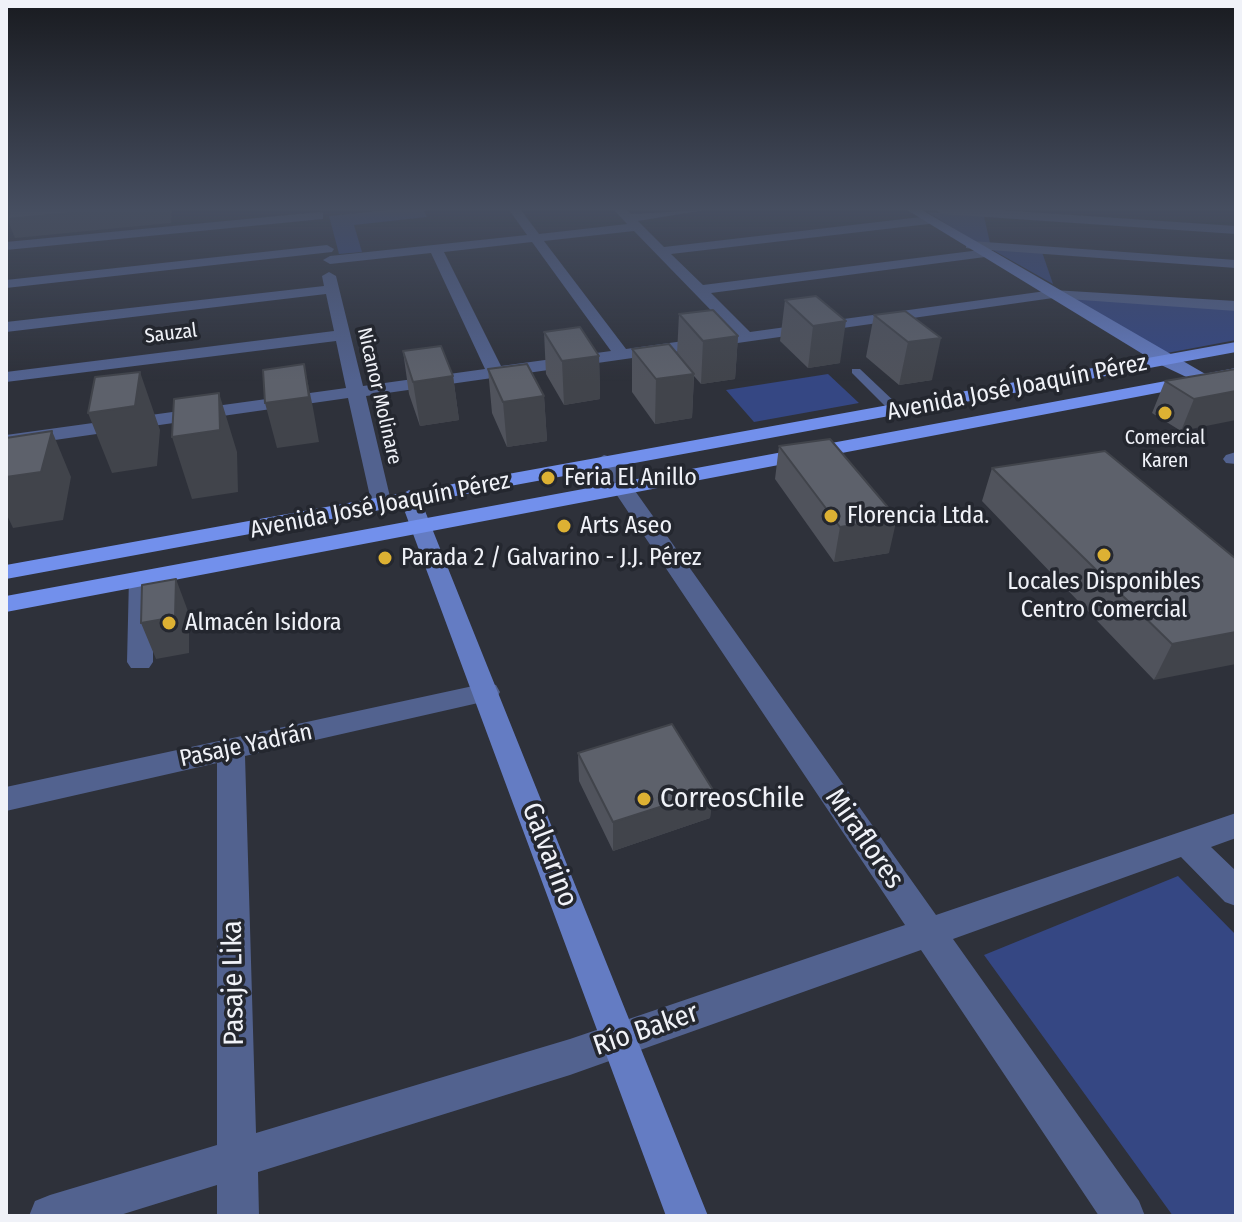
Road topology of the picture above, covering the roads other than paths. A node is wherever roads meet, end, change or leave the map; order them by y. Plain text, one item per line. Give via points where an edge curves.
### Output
1 (106, 267) edge
2 (327, 267) edge
3 (445, 267) edge
4 (557, 267) edge
5 (676, 267) edge
6 (855, 267) edge
7 (1008, 267) edge
8 (6, 284) edge
9 (332, 289) junction
10 (699, 290) junction
11 (1053, 294) junction
12 (1236, 306) edge
13 (6, 327) edge
14 (342, 335) junction
15 (746, 337) junction
16 (1236, 347) edge
17 (621, 354) junction
18 (1165, 360) junction
19 (856, 371) dead end
20 (495, 372) junction
21 (1236, 373) edge
22 (6, 377) edge
23 (1205, 379) junction
24 (356, 392) junction
25 (1236, 393) edge
26 (894, 408) junction
27 (829, 420) junction
28 (6, 441) edge
29 (853, 445) junction
30 (612, 474) junction
31 (381, 501) junction
32 (414, 510) junction
33 (6, 572) edge
34 (141, 578) junction
35 (6, 604) edge
36 (140, 662) dead end
37 (487, 692) junction
38 (231, 749) junction
39 (6, 799) edge
40 (1236, 825) edge
41 (1186, 842) junction
42 (1236, 892) edge
43 (928, 932) junction
44 (620, 1040) junction
45 (237, 1158) junction
46 (50, 1216) edge
47 (238, 1216) edge
48 (687, 1216) edge
49 (1124, 1216) edge

1 - 8 street
2 - 9 street, Nicanor Molinare
3 - 20 street
4 - 17 street
5 - 10 street
6 - 10 street
7 - 11 street
9 - 13 street
9 - 14 street, Nicanor Molinare
10 - 15 street
11 - 12 street
11 - 15 street
11 - 18 street
14 - 22 street, Sauzal
14 - 24 street, Nicanor Molinare
15 - 17 street
16 - 18 main road, Avenida José Joaquín Pérez
17 - 20 street
18 - 23 street
18 - 26 main road, Avenida José Joaquín Pérez
19 - 26 lane
20 - 24 street
21 - 23 main road, Avenida José Joaquín Pérez
23 - 25 street
23 - 29 main road, Avenida José Joaquín Pérez
24 - 28 street
24 - 31 street, Nicanor Molinare
26 - 27 main road, Avenida José Joaquín Pérez
27 - 29 main road
27 - 30 main road, Avenida José Joaquín Pérez
29 - 30 main road, Avenida José Joaquín Pérez
30 - 32 main road, Avenida José Joaquín Pérez
30 - 32 main road, Avenida José Joaquín Pérez
30 - 43 street, Miraflores
31 - 32 main road, Avenida José Joaquín Pérez
31 - 33 main road, Avenida José Joaquín Pérez
32 - 34 main road, Avenida José Joaquín Pérez
32 - 37 street, Galvarino
34 - 35 main road, Avenida José Joaquín Pérez
34 - 36 street
37 - 38 street, Pasaje Yadrán
37 - 44 street, Galvarino
38 - 39 street, Pasaje Yadrán
38 - 45 street, Pasaje Lika
40 - 41 street, Río Baker
41 - 42 street
41 - 43 street, Río Baker
43 - 44 street, Río Baker
43 - 49 street, Miraflores
44 - 45 street, Río Baker
44 - 48 street, Galvarino
45 - 46 street, Río Baker
45 - 47 street, Pasaje Lika

